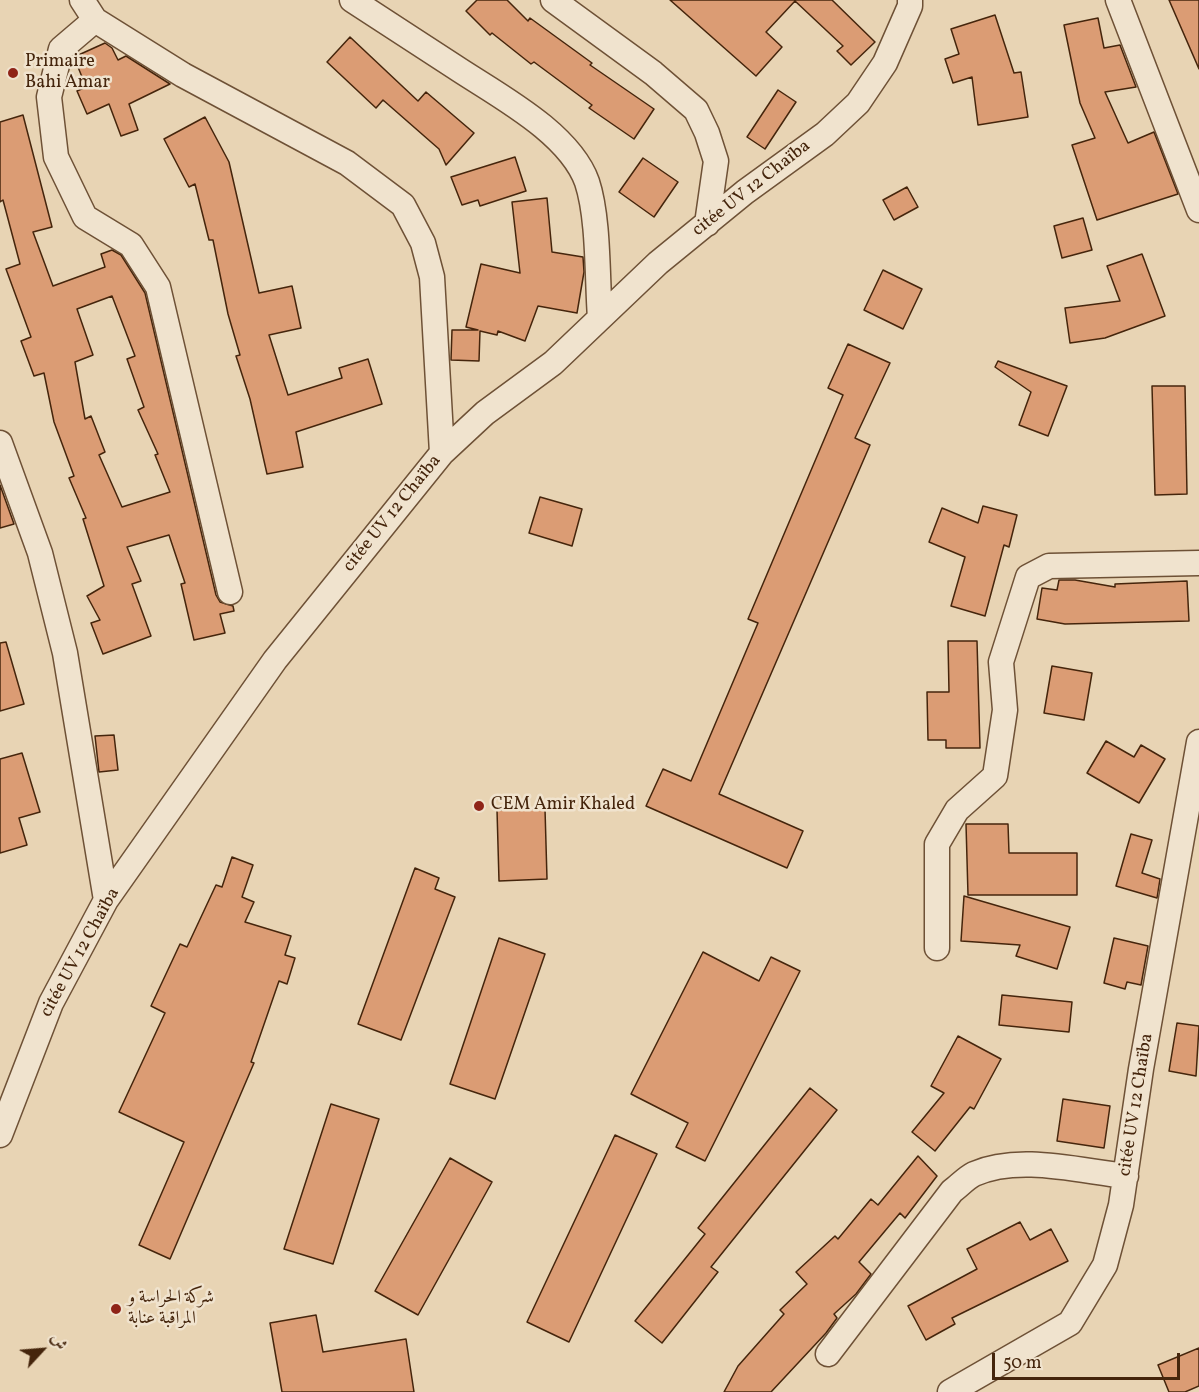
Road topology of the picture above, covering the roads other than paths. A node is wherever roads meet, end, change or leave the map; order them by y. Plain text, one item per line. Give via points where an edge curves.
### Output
1 (82, 0) edge
2 (352, 0) edge
3 (553, 0) edge
4 (910, 0) edge
5 (1118, 0) edge
6 (95, 20) junction
7 (1199, 210) edge
8 (706, 224) junction
9 (600, 318) junction
10 (0, 442) edge
11 (442, 453) junction
12 (1199, 562) edge
13 (230, 591) dead end
14 (1199, 742) edge
15 (106, 900) junction
16 (937, 948) dead end
17 (0, 1135) edge
18 (1126, 1176) junction
19 (828, 1354) dead end
20 (950, 1392) edge

1 - 6 street
2 - 9 street via 513,105 572,156 586,181 592,206
3 - 8 street via 653,73 696,110 716,160
4 - 8 street, citée UV 12 Chaïba via 885,63 858,103 825,134
5 - 7 street
6 - 11 street via 183,75 347,163 403,205 423,243 432,277
6 - 13 street via 61,49 49,97 56,157 85,217 131,245 158,287
8 - 9 street, citée UV 12 Chaïba
9 - 11 street, citée UV 12 Chaïba via 553,363 485,413
10 - 15 street via 40,553 65,653
11 - 15 street, citée UV 12 Chaïba via 275,660
12 - 16 street via 1049,566 1028,577 1001,662 1005,710 995,776 957,810 937,844
14 - 18 street, citée UV 12 Chaïba
15 - 17 street, citée UV 12 Chaïba via 51,1003
18 - 19 street via 1026,1165 972,1175 952,1191
18 - 20 street, citée UV 12 Chaïba via 1105,1265 1070,1323

